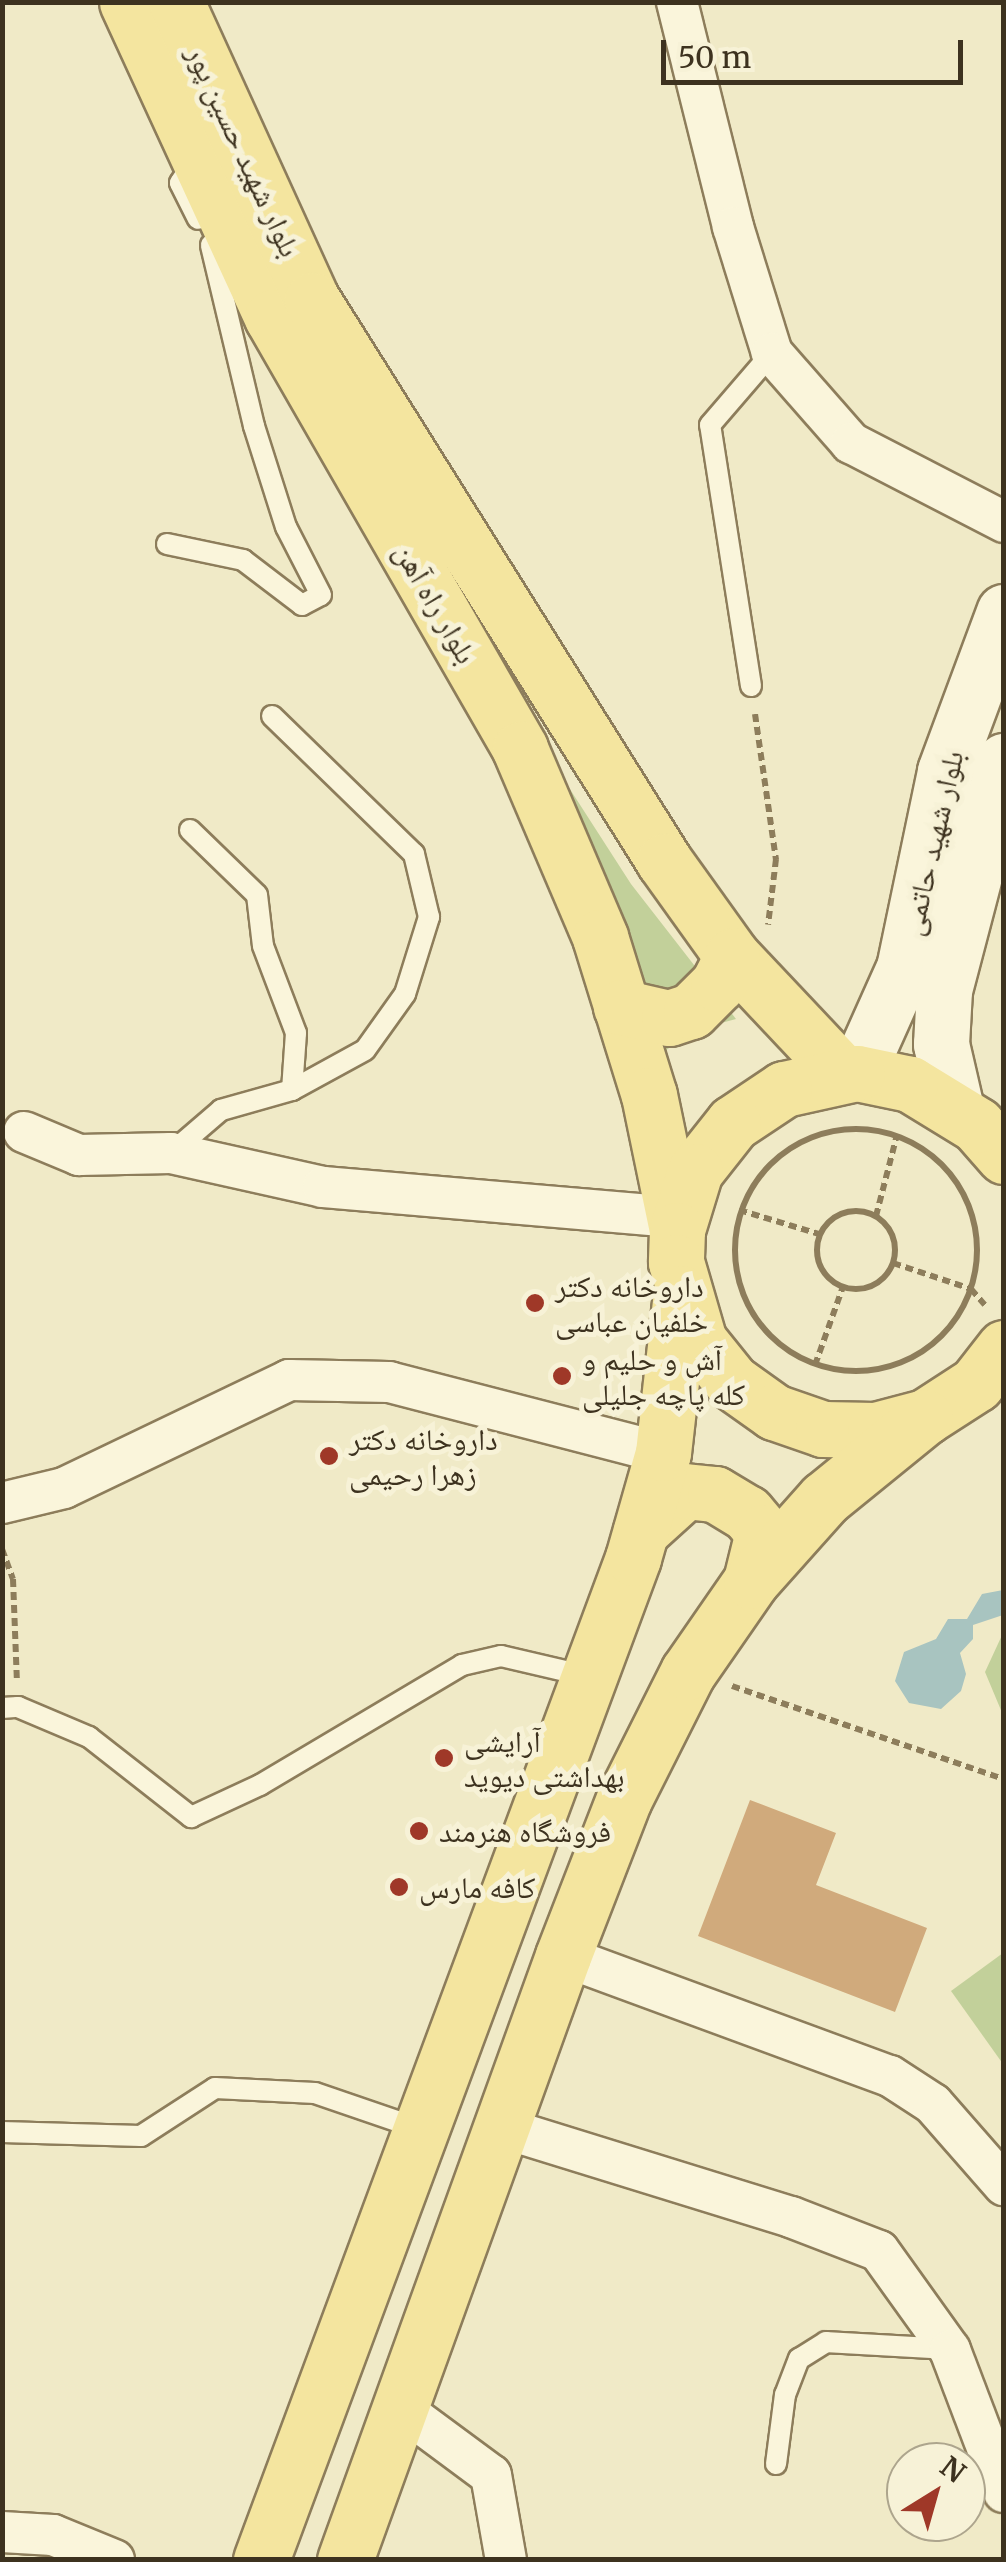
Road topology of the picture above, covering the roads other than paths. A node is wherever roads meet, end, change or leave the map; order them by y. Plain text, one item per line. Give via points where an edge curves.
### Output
1 (127, 2) edge
2 (176, 2) edge
3 (677, 2) edge
4 (198, 156) junction
5 (312, 300) joint
6 (772, 353) junction
7 (1004, 522) edge
8 (167, 544) dead end
9 (1004, 612) edge
10 (751, 686) road end
11 (272, 716) dead end
12 (1004, 762) edge
13 (190, 830) dead end
14 (746, 971) junction
15 (621, 1007) junction
16 (851, 1074) junction
17 (292, 1090) junction
18 (933, 1096) junction
19 (24, 1132) dead end
20 (171, 1153) junction
21 (1004, 1156) edge
22 (676, 1224) junction
23 (681, 1293) junction
24 (998, 1330) edge
25 (925, 1417) junction
26 (663, 1453) junction
27 (2, 1503) edge
28 (641, 1530) junction
29 (751, 1581) junction
30 (588, 1676) junction
31 (10, 1708) edge
32 (563, 1956) junction
33 (498, 2126) junction
34 (419, 2129) junction
35 (2, 2132) edge
36 (1004, 2185) edge
37 (950, 2350) junction
38 (399, 2407) junction
39 (776, 2464) dead end
40 (1004, 2492) edge
41 (2, 2532) edge
42 (114, 2560) edge
43 (261, 2560) edge
44 (345, 2560) edge
45 (506, 2560) edge

1 - 4 main road, بلوار راه آهن
2 - 5 main road, بلوار شهيد حسین پور
3 - 6 street via 732,227
4 - 8 lane via 180,184 217,257 254,426 286,526 321,595 302,605 242,560
4 - 15 main road, بلوار راه آهن via 272,317 520,749 600,937
5 - 14 main road, بلوار راه آهن via 664,861
6 - 7 street via 852,443
6 - 10 lane via 710,425
9 - 16 main road, بلوار شهید حاتمی via 945,771 904,968
11 - 17 lane via 414,854 429,917 405,994 365,1050
12 - 18 main road, بلوار شهید حاتمی via 944,990
13 - 17 lane via 256,894 263,946 296,1033
14 - 15 main road via 718,984 691,1011 668,1018
14 - 16 main road, بلوار راه آهن
15 - 22 main road, بلوار راه آهن
16 - 18 main road
16 - 22 main road via 784,1089 733,1123 695,1171
17 - 20 lane via 221,1110
18 - 21 main road
19 - 20 street via 79,1154
20 - 22 street via 323,1187
22 - 23 main road
23 - 25 main road via 700,1341 732,1382 774,1412 823,1429 874,1430
23 - 26 main road
24 - 25 main road via 976,1384
25 - 29 main road via 824,1499
26 - 27 street via 389,1382 289,1380 64,1488
26 - 28 main road
28 - 29 main road via 685,1491 715,1494 748,1513 762,1532
28 - 30 main road
29 - 32 main road via 688,1672 624,1799
30 - 31 lane via 502,1656 462,1665 191,1817 90,1737
30 - 34 main road
32 - 33 main road
32 - 36 street via 890,2076 933,2104
33 - 37 street via 791,2216 880,2252
33 - 38 main road
34 - 35 lane via 315,2092 215,2088 142,2136
34 - 43 main road
37 - 39 lane via 826,2342 799,2359 785,2396
37 - 40 street
38 - 44 main road
38 - 45 street via 491,2475
41 - 42 street via 53,2535

